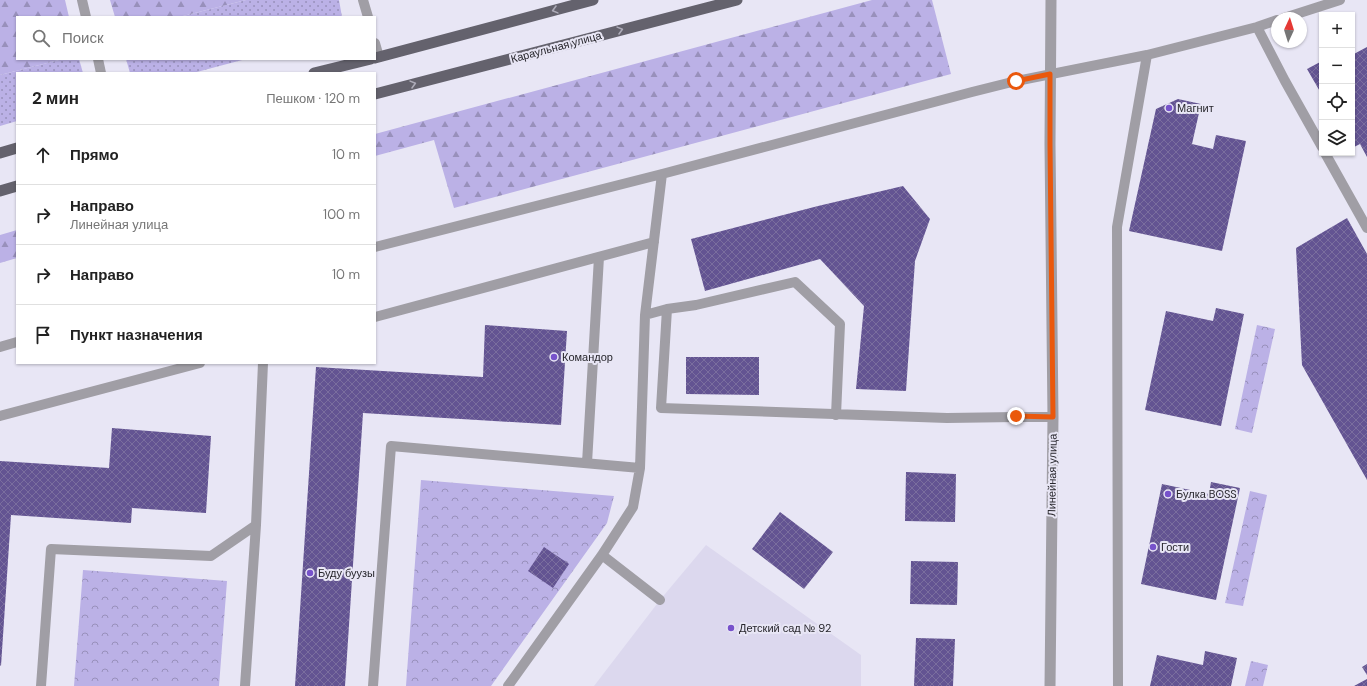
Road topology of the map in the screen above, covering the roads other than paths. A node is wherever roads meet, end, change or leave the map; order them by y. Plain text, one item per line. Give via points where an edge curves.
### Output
1 (82, 0) edge
2 (363, 0) edge
3 (593, 0) edge
4 (737, 0) edge
5 (1052, 0) edge
6 (1340, 0) edge
7 (1303, 12) edge
8 (86, 16) edge
9 (368, 16) edge
10 (1271, 22) edge
11 (1257, 27) junction
12 (1147, 55) junction
13 (376, 58) edge
14 (98, 60) edge
15 (367, 60) edge
16 (101, 72) edge
17 (318, 72) edge
18 (1050, 74) junction
19 (376, 94) edge
20 (1319, 142) edge
21 (16, 148) edge
22 (0, 152) edge
23 (1327, 156) edge
24 (662, 174) junction
25 (16, 186) edge
26 (0, 191) edge
27 (1367, 228) edge
28 (654, 242) junction
29 (376, 247) edge
30 (599, 257) junction
31 (667, 309) junction
32 (645, 315) junction
33 (376, 317) edge
34 (16, 342) edge
35 (0, 347) edge
36 (196, 364) edge
37 (263, 364) edge
38 (836, 415) junction
39 (0, 416) edge
40 (1053, 417) junction
41 (587, 463) junction
42 (640, 468) junction
43 (256, 525) junction
44 (602, 554) junction
45 (660, 600) dead end
46 (41, 686) edge
47 (245, 686) edge
48 (373, 686) edge
49 (508, 686) edge
50 (1050, 686) edge
51 (1118, 686) edge

1 - 8 lane
2 - 9 lane
3 -> 13 main road
19 -> 4 main road, Караульная улица
5 - 18 street, Линейная улица
6 - 7 lane
10 - 11 lane
11 - 12 lane
11 - 20 lane
12 - 18 lane
12 - 51 lane via 1117,227
14 - 16 lane
15 - 17 main road
18 - 24 lane via 972,92
18 - 40 street, Линейная улица
21 - 22 main road
23 - 27 lane
24 - 28 lane
24 - 29 lane
25 - 26 main road
28 - 30 lane
28 - 32 lane
30 - 33 lane
30 - 41 lane
31 - 32 lane
31 - 38 lane via 661,408
31 - 38 lane via 696,305 795,282 840,324
32 - 42 lane
34 - 35 lane
36 - 39 lane
37 - 43 lane
38 - 40 lane
40 - 50 street, Линейная улица
41 - 42 lane
41 - 48 lane via 391,446
42 - 44 lane via 633,507
43 - 46 lane via 211,556 51,549
43 - 47 lane
44 - 45 lane
44 - 49 lane

